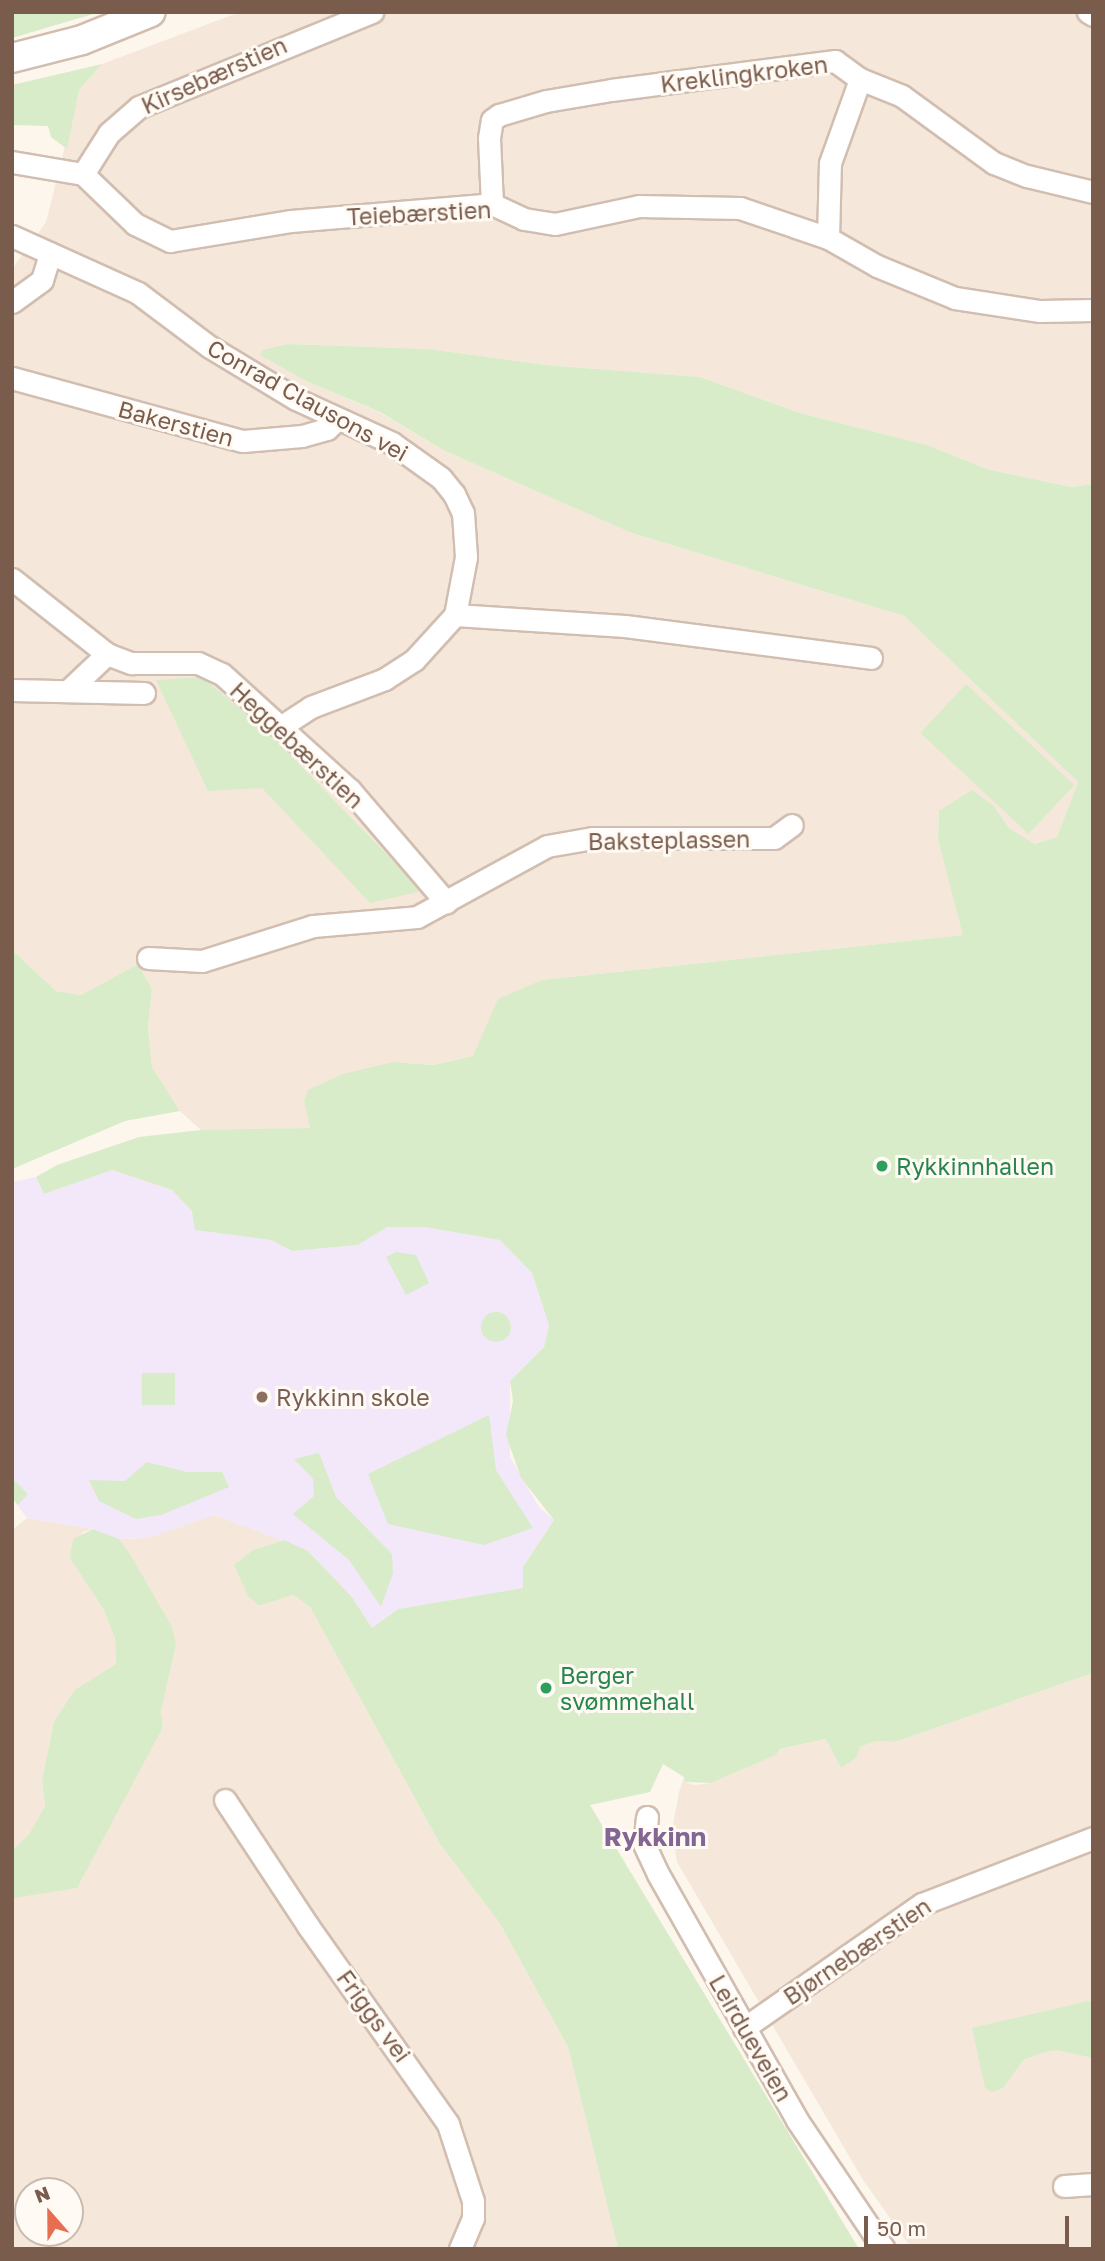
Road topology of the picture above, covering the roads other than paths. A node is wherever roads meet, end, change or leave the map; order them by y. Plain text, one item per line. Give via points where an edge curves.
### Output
1 (151, 12) edge
2 (372, 12) edge
3 (1088, 12) edge
4 (1093, 15) edge
5 (12, 58) edge
6 (860, 79) junction
7 (12, 162) edge
8 (83, 174) junction
9 (1093, 192) edge
10 (492, 204) junction
11 (12, 236) edge
12 (828, 238) junction
13 (50, 253) junction
14 (12, 302) edge
15 (1093, 310) edge
16 (12, 378) edge
17 (337, 419) junction
18 (12, 579) edge
19 (456, 615) junction
20 (107, 653) junction
21 (871, 658) dead end
22 (71, 688) junction
23 (12, 690) edge
24 (144, 693) dead end
25 (283, 725) junction
26 (792, 825) dead end
27 (446, 902) junction
28 (148, 958) dead end
29 (225, 1800) dead end
30 (647, 1817) dead end
31 (1093, 1838) edge
32 (744, 2028) junction
33 (1093, 2184) edge
34 (1064, 2186) dead end
35 (460, 2249) edge
36 (884, 2249) edge

1 - 5 street via 82,40
2 - 8 street, Kirsebærstien via 139,107 109,133
3 - 4 street
6 - 9 street, Kreklingkroken via 902,96 1003,167
6 - 10 street, Kreklingkroken via 835,61 524,106 492,120
6 - 12 street via 830,163
7 - 8 street
8 - 10 street, Teiebærstien via 135,224 181,243 291,221
10 - 12 street, Teiebærstien via 524,219 555,223 639,206 740,208
11 - 13 street, Conrad Clausons vei
12 - 15 street, Teiebærstien via 877,266 955,298 1040,311
13 - 14 street via 43,280
13 - 17 street, Conrad Clausons vei via 138,293 210,347
16 - 17 street, Bakerstien via 243,441 302,436 327,429
17 - 19 street, Conrad Clausons vei via 392,443 441,478 454,494 463,513 466,557
18 - 20 street, Heggebærstien
19 - 21 street via 625,626
19 - 25 street via 414,660 385,679 311,707
20 - 22 street
20 - 25 street, Heggebærstien via 131,663 198,663 222,674
22 - 23 street
22 - 24 street
25 - 27 street, Heggebærstien via 350,790
26 - 27 street, Baksteplassen via 774,838 593,838 547,846
27 - 28 street, Baksteplassen via 417,917 313,926 202,961
29 - 35 street, Friggs vei via 449,2124 473,2201 473,2218
30 - 32 street, Leirdueveien via 644,1844
31 - 32 street, Bjørnebærstien via 922,1903
32 - 36 street, Leirdueveien via 833,2177
33 - 34 street

